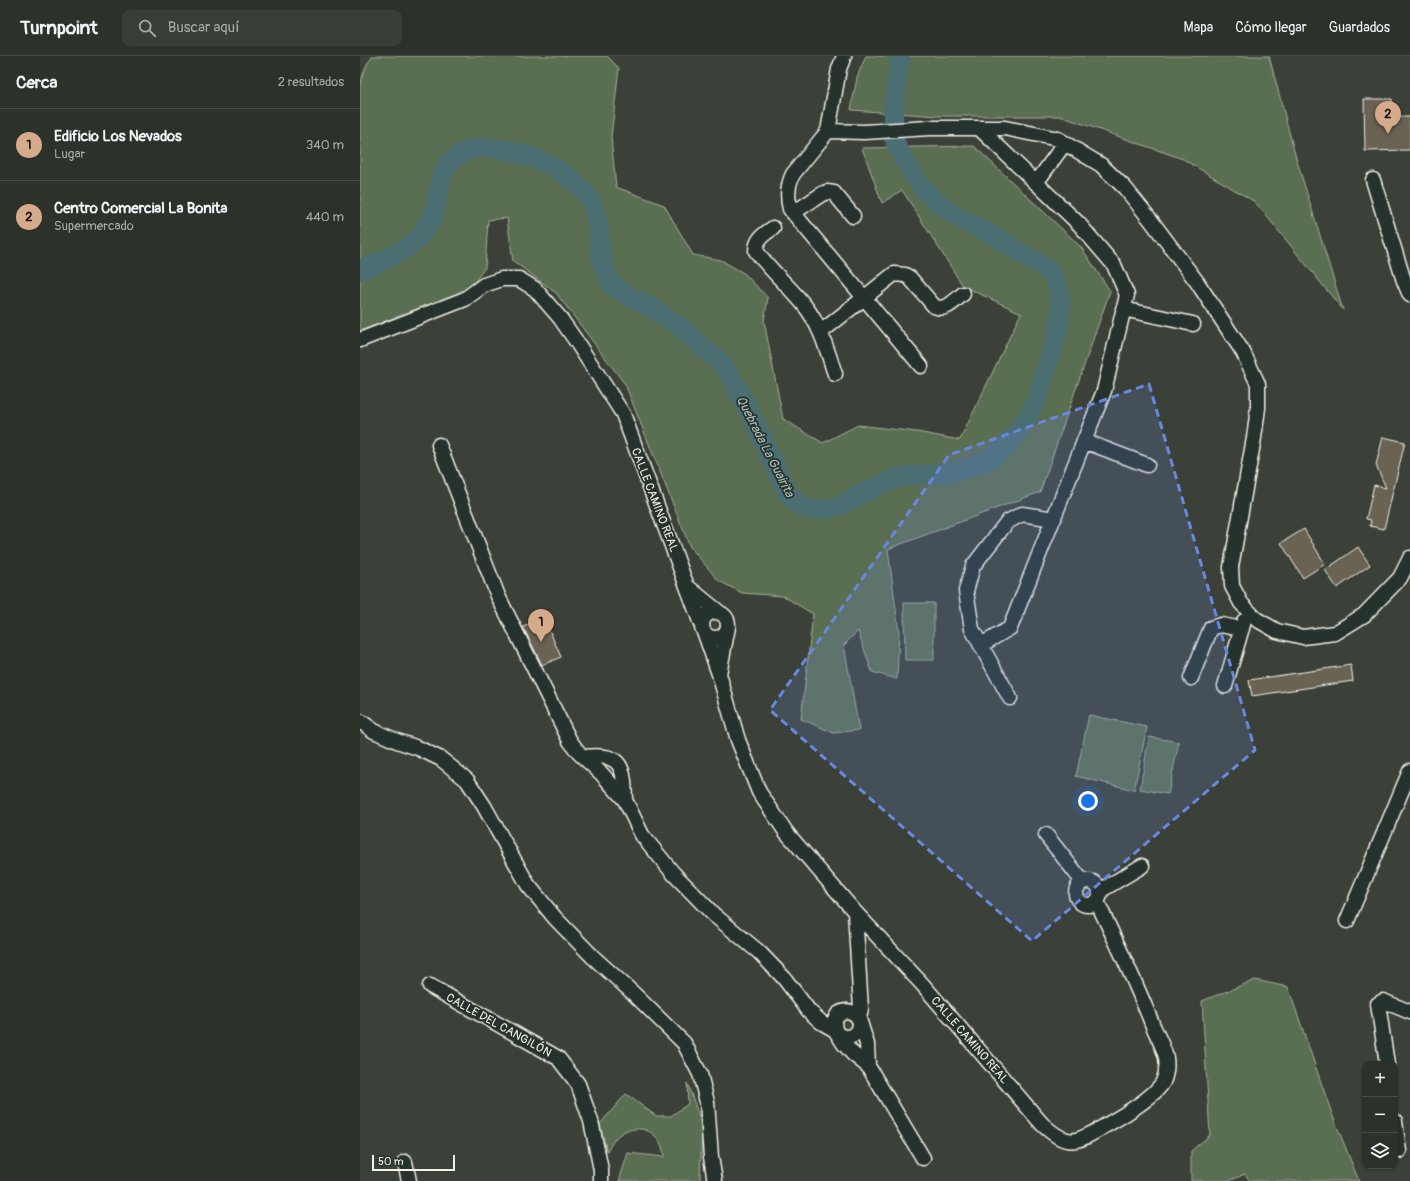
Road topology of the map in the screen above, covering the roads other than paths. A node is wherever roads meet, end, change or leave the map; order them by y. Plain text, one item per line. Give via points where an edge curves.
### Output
1 (844, 56) edge
2 (979, 128) junction
3 (828, 131) junction
4 (1065, 143) junction
5 (1373, 180) dead end
6 (1036, 183) junction
7 (793, 214) junction
8 (853, 216) dead end
9 (773, 228) dead end
10 (963, 294) dead end
11 (1410, 295) edge
12 (864, 298) junction
13 (1123, 309) junction
14 (1193, 324) dead end
15 (821, 332) junction
16 (360, 340) edge
17 (921, 366) dead end
18 (836, 374) dead end
19 (1084, 441) junction
20 (439, 445) dead end
21 (1147, 465) dead end
22 (1054, 519) junction
23 (1410, 558) edge
24 (688, 586) junction
25 (1248, 611) junction
26 (720, 613) junction
27 (1216, 614) dead end
28 (728, 627) junction
29 (1211, 628) junction
30 (703, 629) junction
31 (1242, 630) junction
32 (981, 645) junction
33 (719, 674) junction
34 (1192, 678) dead end
35 (1225, 686) dead end
36 (1010, 698) dead end
37 (360, 721) edge
38 (1410, 771) edge
39 (1046, 835) dead end
40 (1142, 866) dead end
41 (1083, 882) junction
42 (1099, 896) junction
43 (856, 912) junction
44 (1347, 921) dead end
45 (430, 986) dead end
46 (860, 989) junction
47 (809, 1011) junction
48 (840, 1012) junction
49 (1410, 1012) edge
50 (859, 1020) junction
51 (837, 1032) junction
52 (867, 1044) junction
53 (853, 1054) junction
54 (1387, 1061) edge
55 (868, 1066) junction
56 (1397, 1133) edge
57 (1399, 1151) dead end
58 (922, 1158) dead end
59 (405, 1162) dead end
60 (409, 1181) edge
61 (601, 1181) edge
62 (715, 1181) edge

1 - 3 street via 839,69
2 - 3 street
2 - 4 street via 1005,128 1058,139
2 - 6 street
3 - 7 street via 788,183 788,202
4 - 6 street
4 - 25 street via 1101,165 1125,188 1150,219 1197,282 1243,352 1258,384 1254,438 1231,567 1232,586
5 - 11 street
6 - 13 street via 1079,224 1114,265 1127,295
7 - 8 street via 827,192 834,193
7 - 12 street
9 - 15 street via 761,236 756,244 756,251 806,307
10 - 12 street via 946,308 938,308 910,278 898,274 892,275
12 - 15 street
12 - 17 street
13 - 14 street
13 - 19 street via 1104,391
15 - 18 street
16 - 24 street, CALLE CAMINO REAL via 465,299 484,286 502,279 519,279 535,289 560,318 623,414
19 - 21 street
19 - 22 street
20 - 47 street via 498,596 565,732 579,752 625,800 642,835 673,873 714,915 759,952 784,978
22 - 32 street via 1010,628
22 - 32 street via 1022,514 1007,522 972,566 966,591 972,629
23 - 25 street via 1400,578 1364,615 1335,633 1303,637 1277,631 1256,619
24 - 26 street, CALLE CAMINO REAL
24 - 30 street, CALLE CAMINO REAL
25 - 31 street
26 - 28 street, CALLE CAMINO REAL via 728,621
26 - 30 street via 714,612 703,618
27 - 29 street
28 - 30 street via 722,636 716,638 710,637
28 - 33 street, CALLE CAMINO REAL
29 - 31 street via 1221,626
29 - 34 street
30 - 33 street, CALLE CAMINO REAL
31 - 35 street
32 - 36 street
33 - 43 street, CALLE CAMINO REAL via 738,740 759,792 786,832
37 - 62 street via 374,731 441,759 467,780 528,885 555,918 592,957 684,1043 700,1074 707,1102
38 - 44 street
39 - 41 street
40 - 42 street
41 - 42 street via 1092,881 1099,886
41 - 42 street via 1077,887 1078,900 1085,905 1093,904
42 - 43 street, CALLE CAMINO REAL via 1166,1058 1166,1071 1163,1082 1156,1091 1131,1110 1081,1140 1067,1141 1054,1136 1042,1124
43 - 46 street
45 - 61 street, CALLE DEL CANGILÓN via 558,1058 578,1084 591,1121
46 - 48 street
46 - 50 street
47 - 48 street
47 - 51 street
48 - 50 street via 852,1012
48 - 51 street via 834,1022
49 - 54 street via 1383,1001 1378,1004
50 - 51 street via 858,1031 855,1034 847,1037
50 - 52 street
51 - 53 street
52 - 53 street
52 - 55 street
53 - 55 street
55 - 58 street
56 - 57 street
59 - 60 street

